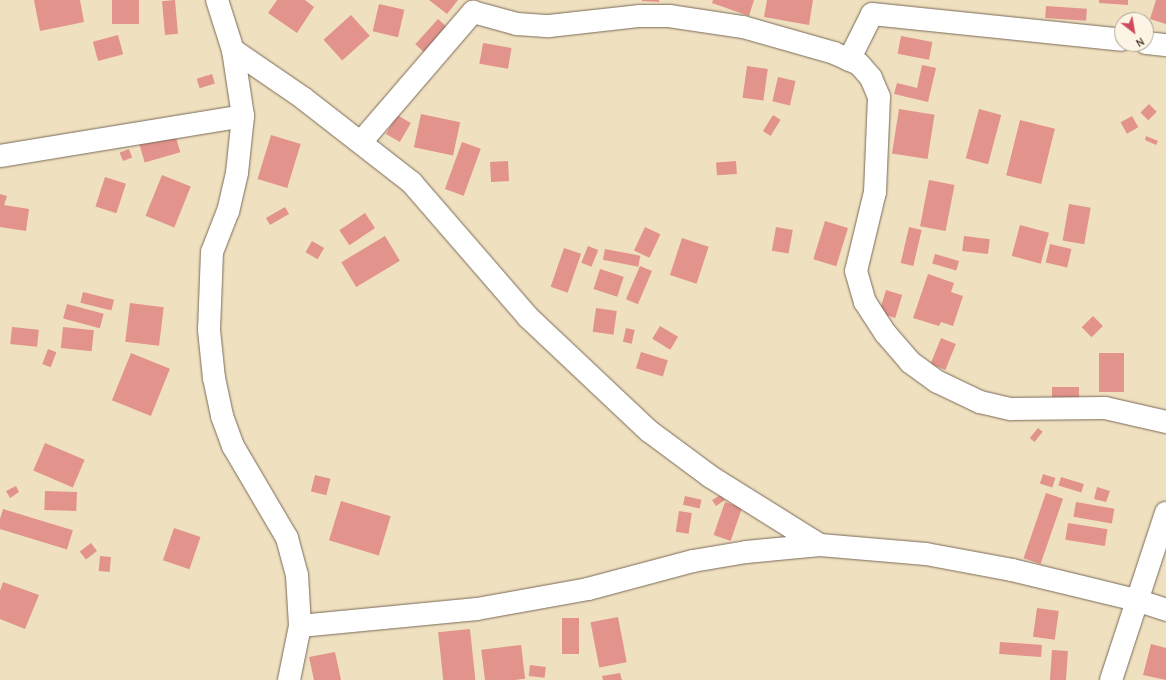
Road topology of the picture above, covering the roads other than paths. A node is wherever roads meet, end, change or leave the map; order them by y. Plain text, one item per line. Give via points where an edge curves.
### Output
1 (217, 0) edge
2 (476, 6) edge
3 (1114, 39) edge
4 (1154, 44) edge
5 (1166, 45) edge
6 (233, 50) junction
7 (849, 60) junction
8 (243, 116) junction
9 (361, 142) junction
10 (0, 156) edge
11 (1166, 422) edge
12 (1166, 513) edge
13 (820, 544) junction
14 (1136, 600) junction
15 (1166, 610) edge
16 (300, 626) junction
17 (289, 680) edge
18 (1111, 680) edge

1 - 6 street
2 - 7 street via 517,24 549,26 640,16 669,16 743,27
2 - 9 street
3 - 7 street via 872,14
4 - 5 street
6 - 8 street
6 - 9 street
7 - 11 street via 859,64 871,78 879,97 875,192 856,271 865,302 886,334 910,362 938,382 980,402 1011,409 1105,408
8 - 10 street
8 - 16 street via 237,172 228,211 212,252 209,330 214,378 222,416 233,446 287,538 297,575
9 - 13 street via 412,184 528,317 649,431 711,477
12 - 14 street via 1161,534
13 - 14 street via 926,554 1012,570
13 - 16 street via 693,561 588,589 477,609
14 - 15 street
14 - 18 street
16 - 17 street

